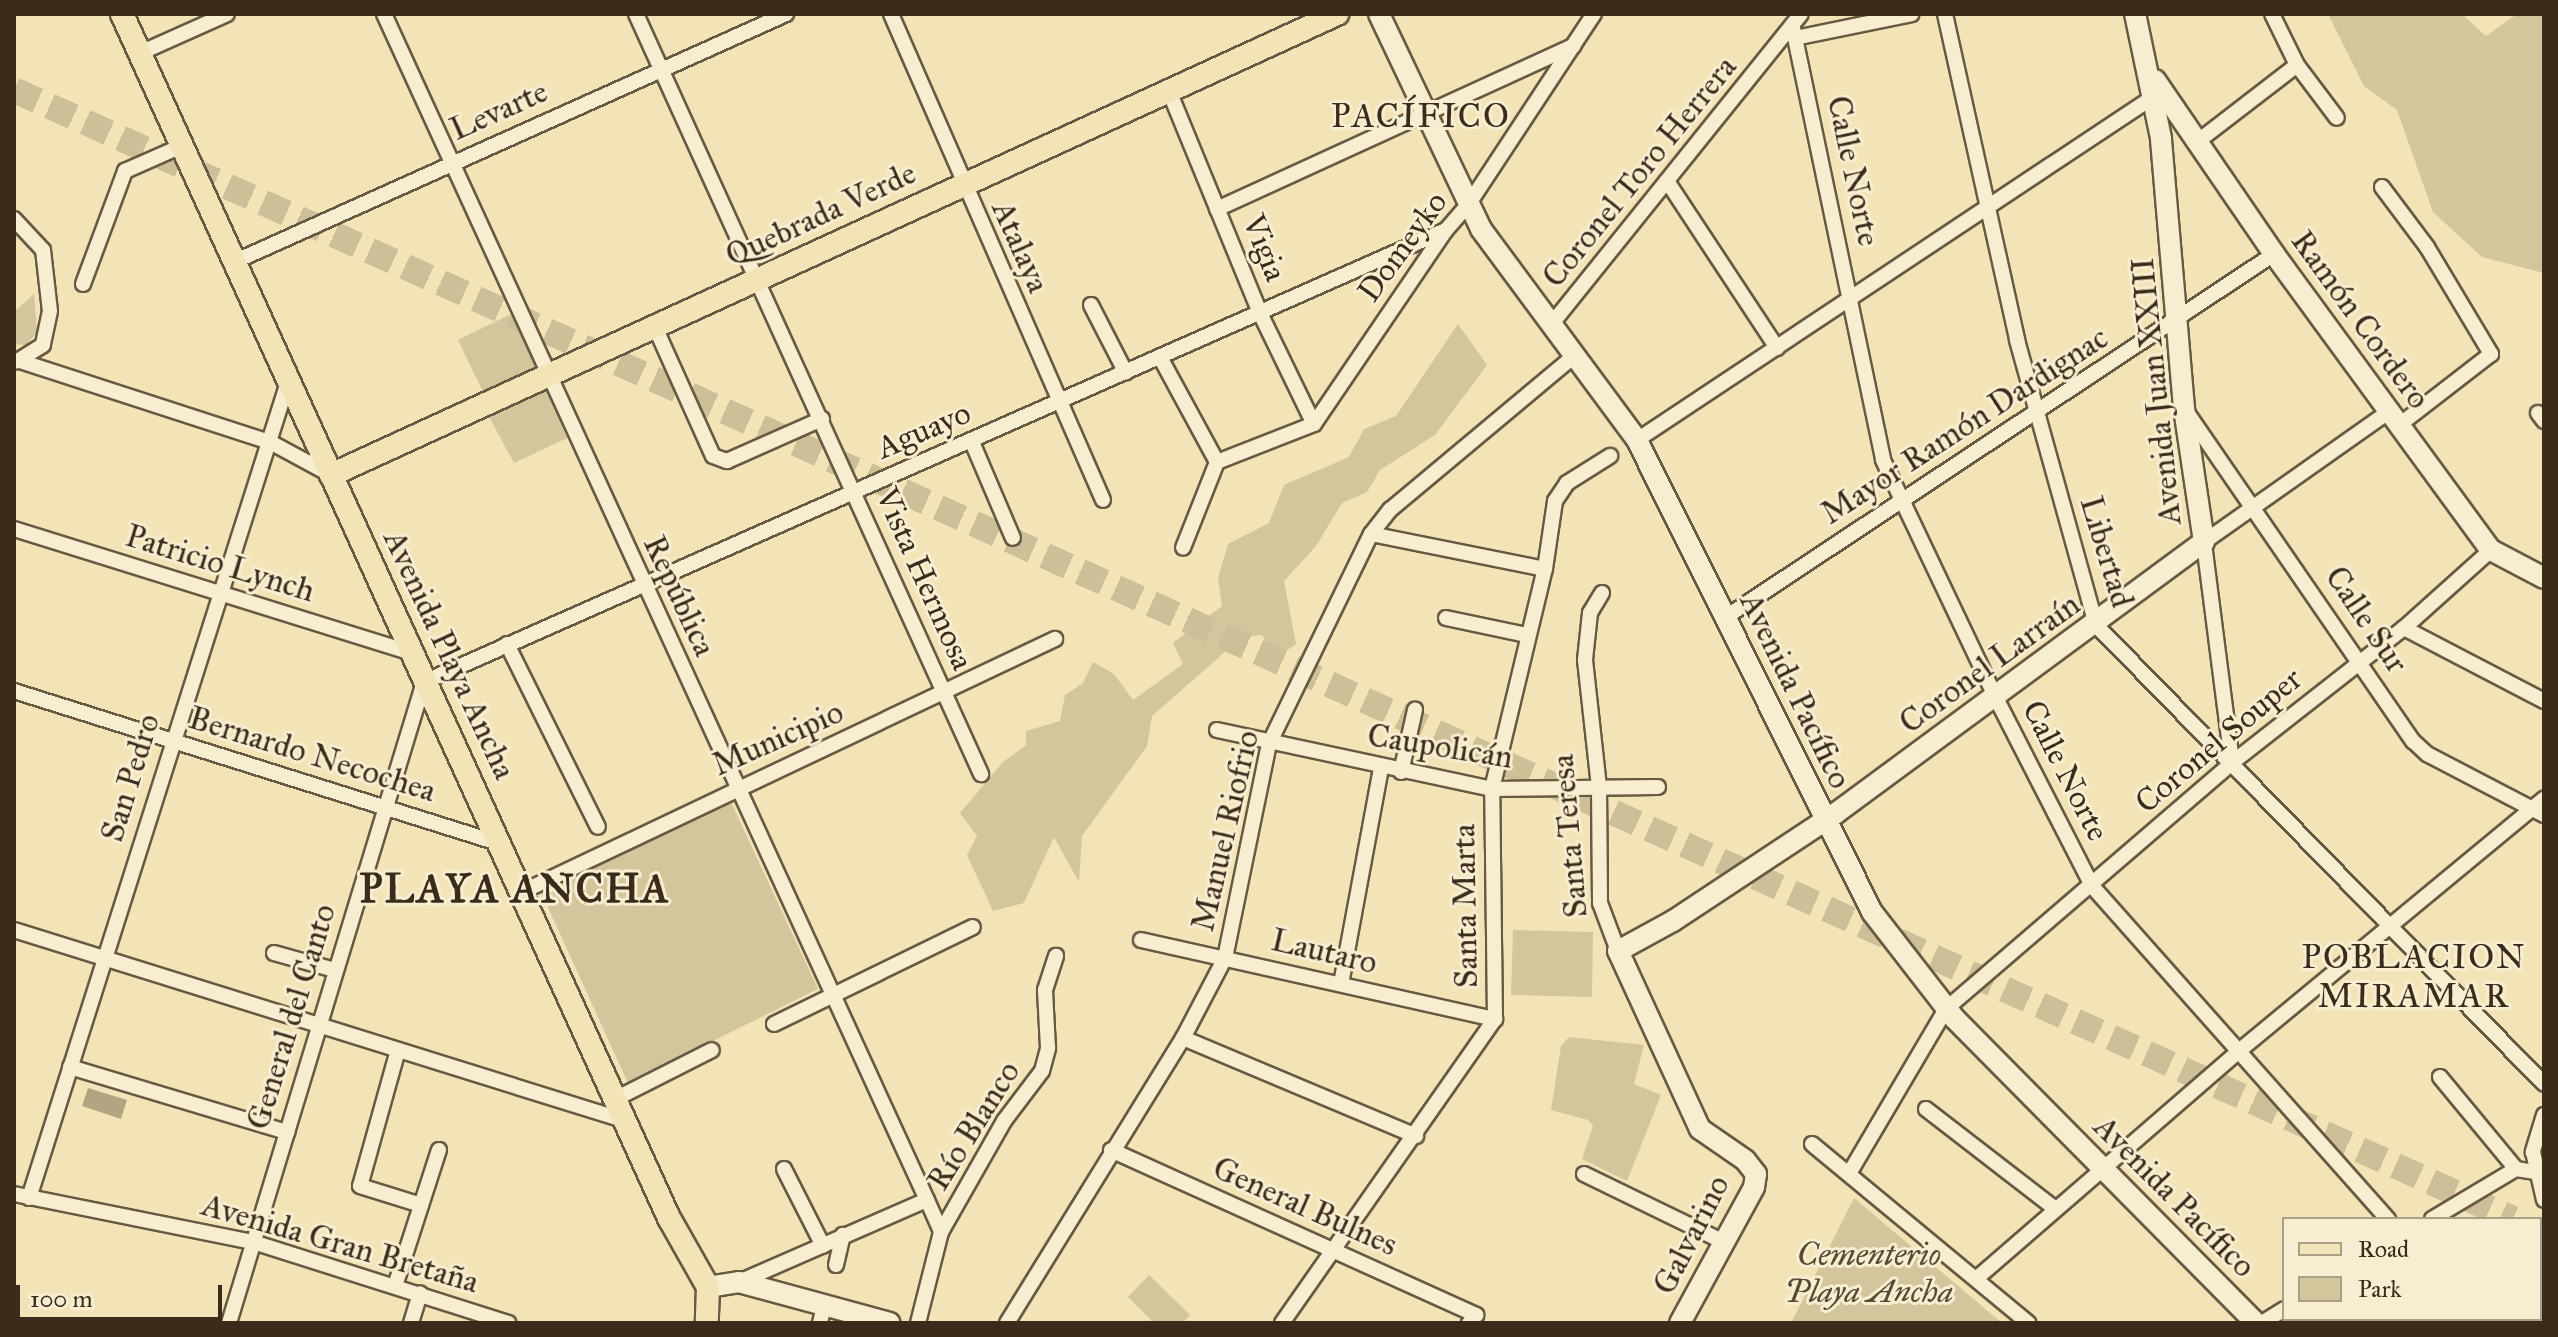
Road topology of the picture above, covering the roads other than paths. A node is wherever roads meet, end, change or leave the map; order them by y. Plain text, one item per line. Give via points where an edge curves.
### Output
1 (122, 14) edge
2 (227, 14) edge
3 (384, 14) edge
4 (636, 14) edge
5 (786, 14) edge
6 (891, 14) edge
7 (1337, 14) edge
8 (1379, 14) edge
9 (1594, 14) edge
10 (1801, 14) edge
11 (1912, 14) edge
12 (1945, 14) edge
13 (2135, 14) edge
14 (2272, 14) edge
15 (1794, 33) junction
16 (1574, 46) junction
17 (140, 53) junction
18 (2297, 65) junction
19 (661, 71) junction
20 (2151, 73) junction
21 (1169, 91) junction
22 (2153, 97) junction
23 (1428, 112) junction
24 (2337, 118) dead end
25 (2197, 142) junction
26 (184, 145) junction
27 (454, 161) junction
28 (1667, 181) junction
29 (962, 185) junction
30 (2382, 187) dead end
31 (1468, 205) junction
32 (1984, 206) junction
33 (1217, 209) junction
34 (14, 219) edge
35 (1446, 230) junction
36 (2274, 254) junction
37 (236, 261) junction
38 (759, 280) junction
39 (83, 284) dead end
40 (1851, 300) junction
41 (1091, 305) dead end
42 (1260, 313) junction
43 (2177, 319) junction
44 (1550, 326) junction
45 (655, 327) junction
46 (1777, 348) junction
47 (1160, 357) junction
48 (1573, 357) junction
49 (17, 361) edge
50 (1126, 373) junction
51 (289, 376) junction
52 (548, 376) junction
53 (1059, 402) junction
54 (2184, 408) junction
55 (2035, 413) junction
56 (2394, 418) junction
57 (822, 419) junction
58 (1314, 424) junction
59 (1637, 440) junction
60 (270, 442) junction
61 (972, 442) junction
62 (1610, 456) dead end
63 (1217, 462) junction
64 (331, 475) junction
65 (855, 491) junction
66 (1103, 500) dead end
67 (1902, 501) junction
68 (2254, 504) junction
69 (14, 529) edge
70 (1371, 534) junction
71 (1013, 538) dead end
72 (2204, 542) junction
73 (1183, 548) dead end
74 (2491, 550) junction
75 (1545, 569) junction
76 (2544, 578) edge
77 (641, 584) junction
78 (219, 593) junction
79 (1602, 593) dead end
80 (1726, 617) junction
81 (1446, 618) dead end
82 (2096, 625) junction
83 (2404, 628) junction
84 (1527, 635) junction
85 (1055, 639) dead end
86 (507, 644) junction
87 (409, 652) junction
88 (2359, 661) junction
89 (424, 682) junction
90 (14, 691) edge
91 (945, 694) junction
92 (1996, 698) junction
93 (2544, 701) edge
94 (1415, 710) dead end
95 (1217, 730) dead end
96 (173, 740) junction
97 (1269, 744) junction
98 (2233, 762) junction
99 (1381, 769) junction
100 (1401, 772) junction
101 (981, 774) dead end
102 (1599, 786) junction
103 (1658, 787) dead end
104 (738, 788) junction
105 (1492, 789) junction
106 (386, 807) junction
107 (2540, 808) edge
108 (1824, 818) junction
109 (598, 827) dead end
110 (502, 844) junction
111 (2092, 886) junction
112 (524, 891) junction
113 (2393, 926) junction
114 (973, 927) dead end
115 (14, 930) edge
116 (1141, 940) dead end
117 (1618, 951) junction
118 (274, 953) dead end
119 (1056, 956) dead end
120 (104, 958) junction
121 (1225, 958) junction
122 (335, 970) junction
123 (1341, 984) junction
124 (835, 995) junction
125 (1946, 1009) junction
126 (1495, 1019) junction
127 (774, 1024) dead end
128 (318, 1025) junction
129 (1183, 1038) junction
130 (398, 1050) junction
131 (712, 1050) dead end
132 (2239, 1051) junction
133 (70, 1067) junction
134 (2440, 1077) dead end
135 (2544, 1084) edge
136 (617, 1098) junction
137 (1926, 1109) dead end
138 (2544, 1115) edge
139 (626, 1121) junction
140 (287, 1132) junction
141 (1416, 1136) junction
142 (1812, 1144) dead end
143 (439, 1150) dead end
144 (1111, 1150) junction
145 (784, 1169) dead end
146 (2103, 1169) junction
147 (2516, 1169) junction
148 (1850, 1172) junction
149 (2534, 1172) junction
150 (1584, 1174) dead end
151 (1756, 1174) joint
152 (22, 1196) edge
153 (927, 1200) junction
154 (2544, 1200) edge
155 (421, 1205) junction
156 (2054, 1208) junction
157 (2386, 1217) edge
158 (2435, 1217) edge
159 (941, 1232) junction
160 (843, 1235) junction
161 (1722, 1241) junction
162 (253, 1242) junction
163 (823, 1246) junction
164 (1332, 1250) junction
165 (836, 1265) dead end
166 (1977, 1278) junction
167 (739, 1282) junction
168 (395, 1286) junction
169 (708, 1287) junction
170 (420, 1293) junction
171 (2282, 1310) edge
172 (822, 1314) edge
173 (1473, 1319) edge
174 (229, 1323) edge
175 (411, 1323) edge
176 (508, 1323) edge
177 (707, 1323) edge
178 (890, 1323) edge
179 (918, 1323) edge
180 (1007, 1323) edge
181 (1282, 1323) edge
182 (1680, 1323) edge
183 (2028, 1323) edge
184 (2259, 1323) edge

1 - 17 main road, Avenida Playa Ancha
2 - 17 street
3 - 27 street, República
4 - 19 street, Vista Hermosa
5 - 19 street, Levarte
6 - 29 street, Atalaya
7 - 21 main road, Quebrada Verde
8 - 23 street, Avenida Pacífico
9 - 16 street, Domeyko
10 - 15 street, Coronel Toro Herrera
11 - 15 street
12 - 32 street, Libertad
13 - 20 street, Avenida Juan XXIII
14 - 18 street
15 - 28 street, Coronel Toro Herrera
15 - 40 street, Calle Norte
16 - 23 street
16 - 31 street, Domeyko
17 - 26 main road, Avenida Playa Ancha
18 - 24 street
18 - 25 street
19 - 27 street, Levarte
19 - 38 street, Vista Hermosa
20 - 22 street, Avenida Juan XXIII
20 - 25 street, Ramón Cordero
21 - 29 main road, Quebrada Verde
21 - 33 street, Vigia
22 - 32 street
22 - 43 street, Avenida Juan XXIII
23 - 31 street, Avenida Pacífico
23 - 33 street
25 - 36 street, Ramón Cordero
26 - 37 main road, Avenida Playa Ancha
26 - 39 street via 125,171
27 - 37 street, Levarte
27 - 52 street, República
28 - 44 street, Coronel Toro Herrera
28 - 46 street
29 - 38 main road, Quebrada Verde
29 - 53 street, Atalaya
30 - 56 street, Coronel Larraín via 2427,247 2491,354
31 - 35 street, Domeyko
31 - 44 street, Avenida Pacífico
32 - 40 street
32 - 55 street, Libertad
33 - 42 street, Vigia
34 - 49 street via 43,250 50,311 43,345
35 - 42 street, Aguayo
35 - 58 street, Domeyko
36 - 43 street, Mayor Ramón Dardignac
36 - 56 street, Ramón Cordero
37 - 51 main road, Avenida Playa Ancha
38 - 45 main road, Quebrada Verde
38 - 57 street, Vista Hermosa
40 - 46 street
40 - 67 street, Calle Norte via 1883,460
41 - 50 street
42 - 47 street, Aguayo
42 - 58 street, Vigia
43 - 54 street, Avenida Juan XXIII
43 - 55 street, Mayor Ramón Dardignac
44 - 48 street, Avenida Pacífico
45 - 52 main road, Quebrada Verde
45 - 57 street via 713,456 727,461
46 - 59 street
47 - 50 street, Aguayo
47 - 63 street
48 - 59 street, Avenida Pacífico
48 - 70 street, Manuel Riofrio via 1390,510
49 - 60 street
50 - 53 street, Aguayo
51 - 60 street, San Pedro
51 - 64 main road, Avenida Playa Ancha
52 - 64 main road, Quebrada Verde
52 - 77 street, República
53 - 61 street, Aguayo
53 - 66 street, Atalaya
54 - 68 street, Calle Sur
54 - 72 street, Avenida Juan XXIII
55 - 67 street, Mayor Ramón Dardignac
55 - 82 street, Libertad
56 - 68 street, Coronel Larraín
56 - 74 street, Ramón Cordero
57 - 65 street, Vista Hermosa
58 - 63 street
59 - 80 street, Avenida Pacífico
60 - 64 street
60 - 78 street, San Pedro
61 - 65 street, Aguayo
61 - 71 street
62 - 75 street, Santa Marta via 1559,491
63 - 73 street
64 - 87 main road, Avenida Playa Ancha
65 - 77 street, Aguayo
65 - 91 street, Vista Hermosa
67 - 80 street, Mayor Ramón Dardignac
67 - 92 street, Calle Norte
68 - 72 street, Coronel Larraín
68 - 88 street, Calle Sur
69 - 78 street, Patricio Lynch
70 - 75 street
70 - 97 street, Manuel Riofrio
72 - 82 street, Coronel Larraín
72 - 98 street, Avenida Juan XXIII
74 - 76 street, Ramón Cordero
74 - 83 street, Coronel Souper
75 - 84 street, Santa Marta
77 - 86 street, Aguayo
77 - 104 street, República
78 - 87 street, Patricio Lynch
78 - 96 street, San Pedro
79 - 102 street, Santa Teresa via 1590,613 1585,660
80 - 108 street, Avenida Pacífico
81 - 84 street
82 - 92 street, Coronel Larraín
82 - 98 street, Libertad
83 - 88 street, Coronel Souper
83 - 93 street
84 - 105 street, Santa Marta
85 - 91 street, Municipio
86 - 89 street, Aguayo
86 - 109 street
87 - 89 main road, Avenida Playa Ancha
88 - 98 street, Coronel Souper
88 - 107 street, Calle Sur via 2427,754
89 - 106 street, General del Canto
89 - 110 main road, Avenida Playa Ancha
90 - 96 street, Bernardo Necochea
91 - 101 street, Vista Hermosa
91 - 104 street, Municipio
92 - 108 street, Coronel Larraín
92 - 111 street, Calle Norte
94 - 100 street
95 - 97 street, Caupolicán
96 - 106 street, Bernardo Necochea
96 - 120 street, San Pedro
97 - 99 street, Caupolicán
97 - 121 street, Manuel Riofrio
98 - 111 street, Coronel Souper
98 - 113 street, Libertad
99 - 100 street, Caupolicán
99 - 123 street
100 - 105 street, Caupolicán
102 - 103 street, Caupolicán
102 - 105 street, Caupolicán
102 - 117 street, Santa Teresa via 1600,903
104 - 112 street, Municipio
104 - 124 street, República
105 - 126 street, Santa Marta
106 - 110 street, Bernardo Necochea
106 - 122 street, General del Canto
107 - 113 street
108 - 117 street, Coronel Larraín via 1673,921
108 - 125 street, Avenida Pacífico via 1872,912
110 - 112 main road, Avenida Playa Ancha
111 - 125 street, Coronel Souper
111 - 132 street, Calle Norte
112 - 136 main road, Avenida Playa Ancha
113 - 132 street
113 - 135 street, Libertad
114 - 124 street
115 - 120 street
116 - 121 street, Lautaro
117 - 151 street, Santa Teresa via 1700,1129 1753,1166
118 - 122 street
119 - 159 street, Río Blanco via 1045,990 1048,1048 1042,1071 1004,1121
120 - 128 street
120 - 133 street, San Pedro
121 - 123 street, Lautaro
121 - 129 street, Manuel Riofrio
122 - 128 street, General del Canto
123 - 126 street, Lautaro
124 - 127 street
124 - 153 street, República
125 - 146 street, Avenida Pacífico
125 - 148 street, Coronel Souper
126 - 141 street, Santa Marta
128 - 130 street
128 - 140 street, General del Canto
129 - 141 street
129 - 144 street, Manuel Riofrio
130 - 139 street
130 - 155 street via 360,1186
131 - 136 street
132 - 146 street
132 - 157 street, Calle Norte
133 - 140 street
133 - 152 street, San Pedro
134 - 147 street
136 - 139 main road, Avenida Playa Ancha
137 - 156 street
138 - 149 street via 2536,1132
139 - 169 main road, Avenida Playa Ancha
140 - 162 street, General del Canto
141 - 164 street, Santa Marta
142 - 148 street
143 - 155 street
144 - 164 street, General Bulnes
144 - 180 street, Manuel Riofrio
145 - 163 street
146 - 156 street
146 - 184 street, Avenida Pacífico
147 - 149 street
147 - 158 street
148 - 166 street
149 - 154 street
150 - 161 street
151 - 161 street, Galvarino
152 - 162 street, Avenida Gran Bretaña
153 - 159 street, República
153 - 160 street
155 - 168 street
156 - 166 street
159 - 179 street, Río Blanco
160 - 163 street
160 - 165 street
161 - 182 street, Galvarino
162 - 168 street, Avenida Gran Bretaña
162 - 174 street, General del Canto
163 - 167 street
164 - 173 street, General Bulnes
164 - 181 street, Santa Marta
166 - 183 street
167 - 169 street
167 - 172 street
168 - 170 street, Avenida Gran Bretaña
169 - 177 main road, Avenida Playa Ancha
170 - 175 street
170 - 176 street, Avenida Gran Bretaña
171 - 184 street
172 - 178 street

